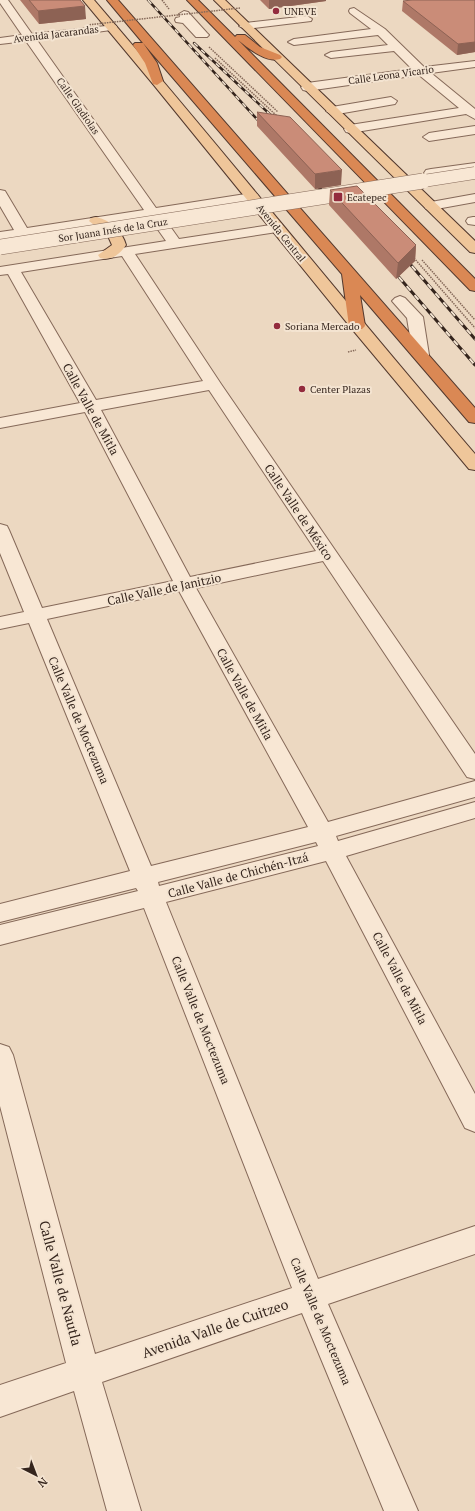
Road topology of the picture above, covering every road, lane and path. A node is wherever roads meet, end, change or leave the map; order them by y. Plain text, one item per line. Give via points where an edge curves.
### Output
1 (3, 0) edge
2 (88, 0) edge
3 (112, 0) edge
4 (162, 0) edge
5 (192, 0) edge
6 (219, 0) edge
7 (240, 8) dead end
8 (354, 11) dead end
9 (180, 16) junction
10 (211, 19) junction
11 (307, 19) dead end
12 (108, 23) junction
13 (87, 25) dead end
14 (245, 26) junction
15 (138, 30) junction
16 (381, 31) junction
17 (0, 33) edge
18 (26, 33) junction
19 (0, 41) edge
20 (294, 42) dead end
21 (398, 47) junction
22 (331, 55) dead end
23 (276, 57) junction
24 (475, 64) edge
25 (421, 71) junction
26 (157, 81) junction
27 (307, 87) junction
28 (391, 101) dead end
29 (332, 111) junction
30 (467, 112) edge
31 (350, 129) junction
32 (475, 130) edge
33 (429, 138) dead end
34 (475, 167) edge
35 (431, 173) dead end
36 (475, 173) edge
37 (475, 179) edge
38 (442, 184) dead end
39 (0, 194) edge
40 (252, 197) junction
41 (475, 198) edge
42 (211, 203) junction
43 (431, 206) junction
44 (190, 207) junction
45 (173, 209) junction
46 (152, 213) junction
47 (131, 216) junction
48 (96, 221) junction
49 (277, 228) junction
50 (23, 233) junction
51 (236, 235) junction
52 (0, 236) edge
53 (214, 238) junction
54 (196, 241) junction
55 (175, 244) junction
56 (0, 247) edge
57 (152, 247) junction
58 (475, 249) edge
59 (126, 252) junction
60 (105, 255) junction
61 (6, 270) edge
62 (349, 272) junction
63 (475, 288) edge
64 (400, 301) dead end
65 (356, 326) junction
66 (421, 355) junction
67 (209, 379) junction
68 (88, 402) junction
69 (0, 411) edge
70 (475, 418) edge
71 (0, 423) edge
72 (475, 465) edge
73 (0, 530) edge
74 (328, 554) junction
75 (185, 585) junction
76 (35, 615) junction
77 (0, 623) edge
78 (475, 771) edge
79 (475, 789) edge
80 (475, 810) edge
81 (327, 841) junction
82 (148, 887) junction
83 (0, 913) edge
84 (0, 935) edge
85 (0, 1055) edge
86 (475, 1120) edge
87 (475, 1240) edge
88 (310, 1296) junction
89 (84, 1372) junction
90 (0, 1401) edge
91 (124, 1511) edge
92 (401, 1511) edge

1 - 18 street, Calle Gladiolas
2 - 12 main road, Avenida Central
3 - 15 highway
4 - 9 path
5 - 10 highway
6 - 14 main road
7 - 9 path, bridge
8 - 16 street
9 - 13 path, bridge
10 - 23 highway via 228,26 256,49
10 - 63 highway
11 - 14 street
12 - 18 street, Avenida Jacarandas
12 - 26 main road, Avenida Central
14 - 23 main road
15 - 26 highway via 138,44 151,63
15 - 62 highway
16 - 20 street
16 - 21 street
17 - 18 street, Avenida Jacarandas
18 - 19 street, Avenida Jacarandas
18 - 46 street, Calle Gladiolas
21 - 22 street
21 - 25 street
23 - 27 main road
24 - 25 street, Calle Leona Vicario
25 - 27 street, Calle Leona Vicario
25 - 30 street
26 - 40 main road, Avenida Central
27 - 29 main road
28 - 29 street
29 - 31 main road
30 - 31 street
31 - 43 main road
32 - 33 street
34 - 35 street
36 - 56 street, Sor Juana Inés de la Cruz, bridge
37 - 38 street
39 - 50 street
40 - 42 street
40 - 49 main road, Avenida Central
41 - 43 street
42 - 44 street
42 - 51 street
43 - 58 main road
44 - 45 street
44 - 53 street
45 - 46 street
45 - 54 street
46 - 47 street
46 - 55 street, Calle Gladiolas
47 - 48 street
47 - 57 street
48 - 50 street
48 - 60 main road via 118,237 120,245 115,251
49 - 51 street
49 - 65 main road, Avenida Central
50 - 52 street
51 - 53 street
53 - 54 street
54 - 55 street
55 - 57 street
57 - 59 street
59 - 60 street
59 - 67 street, Calle Valle de México
60 - 61 street
61 - 68 street, Calle Valle de Mitla
62 - 65 highway
62 - 66 highway
64 - 66 street via 415,317
65 - 72 main road, Avenida Central
66 - 70 highway
67 - 68 street
67 - 74 street, Calle Valle de México
68 - 69 street
68 - 71 street
68 - 75 street, Calle Valle de Mitla
73 - 76 street, Calle Valle de Moctezuma
74 - 75 street, Calle Valle de Janitzio
74 - 78 street, Calle Valle de México
75 - 76 street, Calle Valle de Janitzio
75 - 81 street, Calle Valle de Mitla
76 - 77 street, Calle Valle de Janitzio
76 - 82 street, Calle Valle de Moctezuma
79 - 81 street, Calle Valle de Chichén-Itzá
80 - 81 street, Calle Valle de Chichén-Itzá
81 - 82 street, Calle Valle de Chichén-Itzá
81 - 86 street, Calle Valle de Mitla
82 - 83 street, Calle Valle de Chichén-Itzá
82 - 84 street, Calle Valle de Chichén-Itzá
82 - 88 street, Calle Valle de Moctezuma
85 - 89 street, Calle Valle de Nautla
87 - 88 street, Avenida Valle de Cuitzeo
88 - 89 street, Avenida Valle de Cuitzeo
88 - 92 street, Calle Valle de Moctezuma
89 - 90 street, Avenida Valle de Cuitzeo
89 - 91 street, Calle Valle de Nautla

